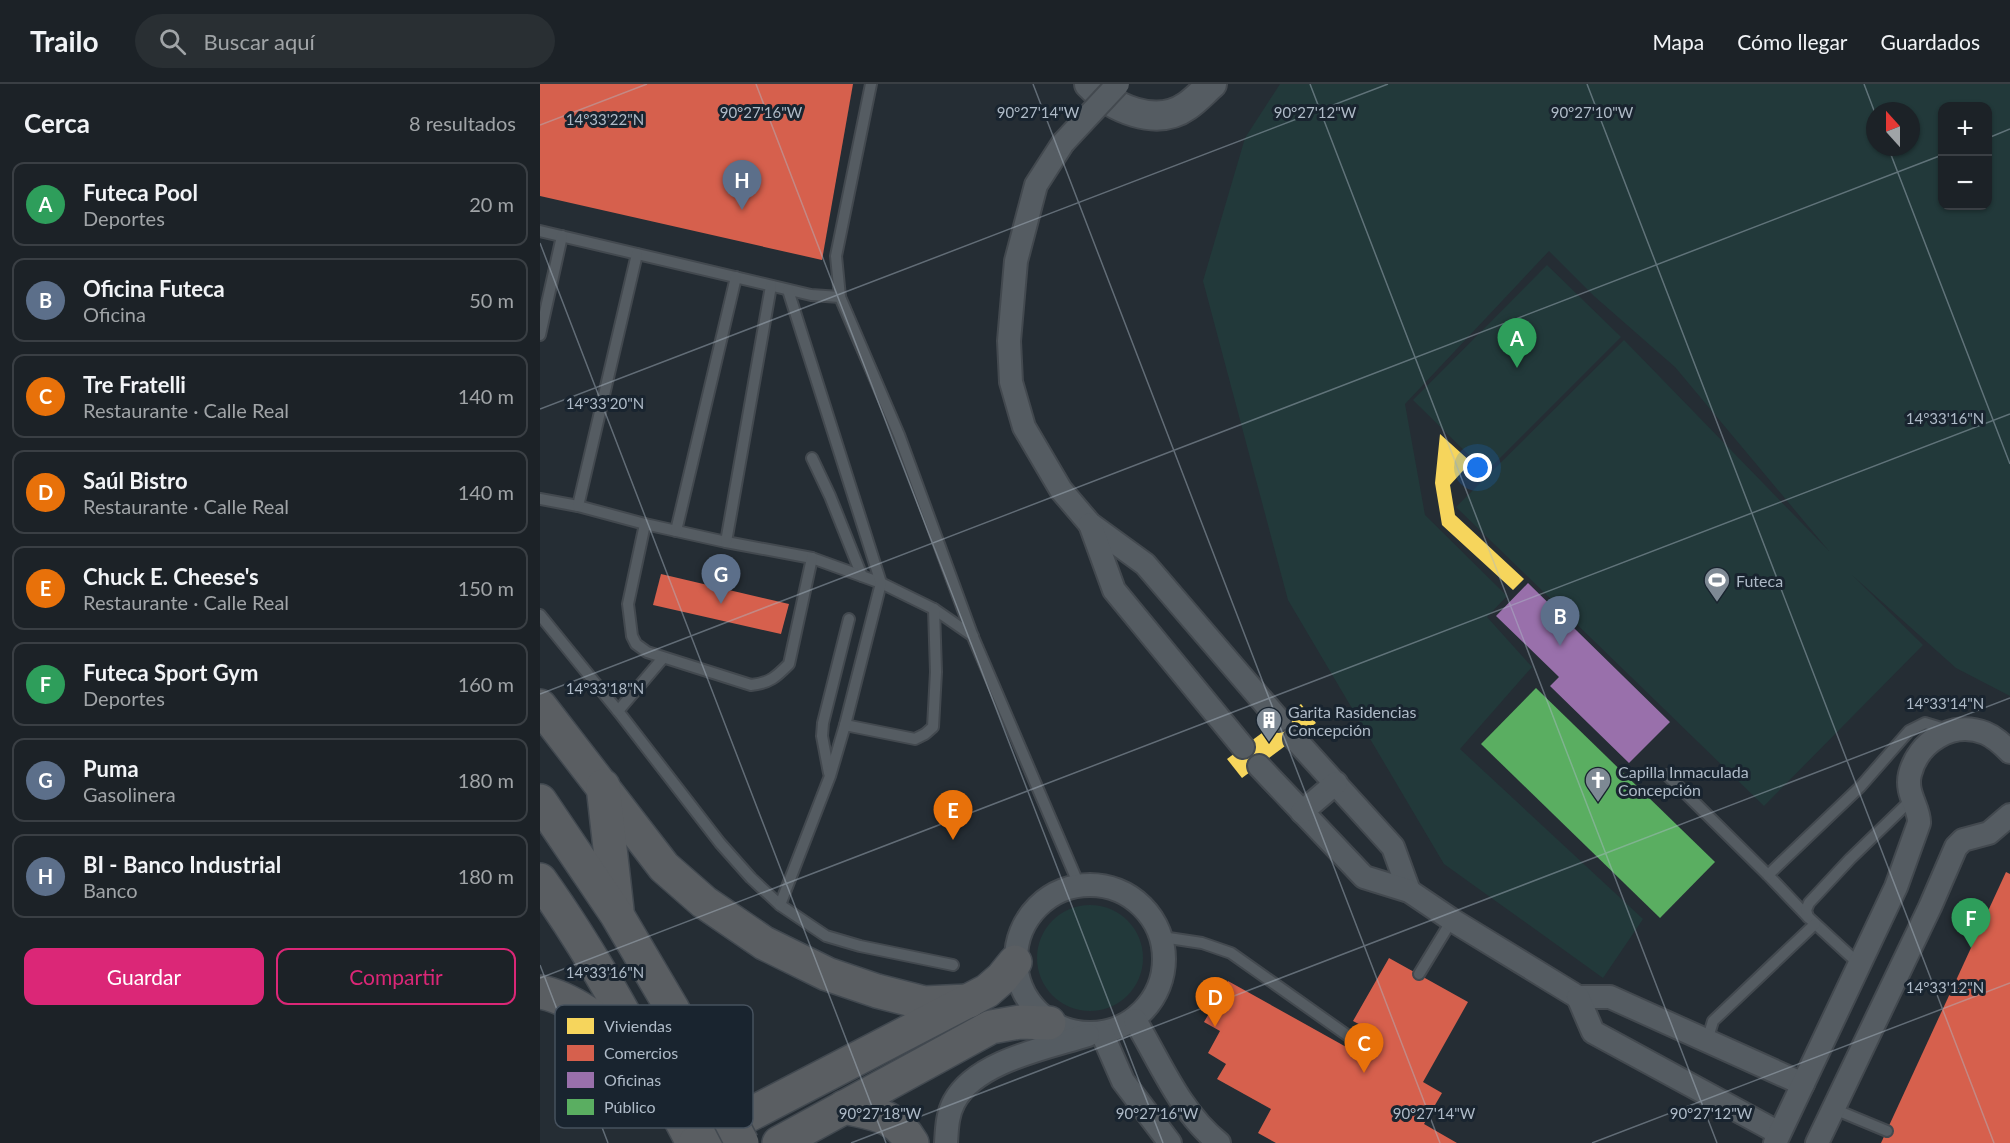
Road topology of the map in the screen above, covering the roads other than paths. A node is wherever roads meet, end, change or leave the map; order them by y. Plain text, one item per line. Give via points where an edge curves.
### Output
1 (872, 84) edge
2 (1089, 84) edge
3 (1118, 84) edge
4 (1212, 84) edge
5 (540, 231) edge
6 (562, 236) junction
7 (637, 254) junction
8 (736, 277) junction
9 (771, 285) junction
10 (788, 290) junction
11 (840, 297) junction
12 (540, 335) edge
13 (812, 458) dead end
14 (540, 499) edge
15 (578, 506) junction
16 (645, 524) junction
17 (1090, 524) junction
18 (676, 531) junction
19 (726, 542) junction
20 (812, 558) junction
21 (862, 576) junction
22 (881, 583) junction
23 (934, 609) junction
24 (540, 615) edge
25 (849, 619) dead end
26 (973, 637) junction
27 (663, 658) junction
28 (540, 706) edge
29 (618, 711) junction
30 (1279, 720) dead end
31 (845, 725) junction
32 (1951, 731) junction
33 (1295, 739) dead end
34 (1243, 747) dead end
35 (2010, 752) edge
36 (1259, 766) dead end
37 (1667, 775) dead end
38 (830, 776) junction
39 (1336, 783) junction
40 (603, 786) junction
41 (1911, 800) junction
42 (540, 801) edge
43 (1302, 812) junction
44 (2010, 815) edge
45 (1768, 875) junction
46 (540, 880) edge
47 (1079, 885) junction
48 (1410, 891) junction
49 (780, 905) junction
50 (617, 915) junction
51 (1452, 920) junction
52 (1811, 921) junction
53 (1162, 937) junction
54 (1015, 962) junction
55 (1859, 964) junction
56 (953, 965) dead end
57 (1419, 974) dead end
58 (540, 992) edge
59 (1578, 997) junction
60 (969, 1001) junction
61 (571, 1005) edge
62 (617, 1005) edge
63 (670, 1005) edge
64 (1135, 1020) junction
65 (1049, 1023) junction
66 (1095, 1034) junction
67 (1707, 1041) junction
68 (1361, 1045) dead end
69 (1803, 1084) junction
70 (753, 1104) edge
71 (844, 1107) junction
72 (1834, 1109) junction
73 (734, 1128) edge
74 (1887, 1131) dead end
75 (1777, 1138) edge
76 (742, 1143) edge
77 (779, 1143) edge
78 (912, 1143) edge
79 (946, 1143) edge
80 (1170, 1143) edge
81 (1219, 1143) edge
82 (1817, 1143) edge

1 - 11 lane via 836,256
2 - 4 street via 1105,99 1127,110 1166,115 1187,106
3 - 17 street, bridge via 1064,143 1036,185 1016,261 1010,341 1011,382 1024,427 1061,490
5 - 6 lane
6 - 7 lane
6 - 12 lane
7 - 8 lane
7 - 15 lane
8 - 9 lane
8 - 18 lane
9 - 10 lane
9 - 19 lane
10 - 11 lane
10 - 22 lane
11 - 26 lane via 899,435
13 - 21 lane
14 - 15 lane
15 - 16 lane
16 - 18 lane
16 - 27 lane via 628,604 632,636 636,645
17 - 30 street via 1145,564
17 - 34 street via 1114,590
18 - 19 lane
19 - 20 lane
20 - 21 lane
20 - 27 lane via 789,664 777,676 765,684 751,685
21 - 22 lane
22 - 23 lane
22 - 31 lane
23 - 26 lane
23 - 31 lane via 933,727 915,739
24 - 29 lane
25 - 38 lane via 822,723
26 - 47 lane
27 - 29 lane
28 - 40 highway
29 - 49 lane via 720,843
31 - 38 lane
32 - 35 street via 1984,732
32 - 41 street via 1931,740 1916,756 1909,776
32 - 45 lane via 1925,723 1909,731 1860,787
33 - 39 street
36 - 43 street
37 - 45 lane
38 - 49 lane
39 - 43 street
39 - 48 street via 1393,847
40 - 50 highway
40 - 60 highway via 664,867 704,902 765,943 827,974 877,991 924,1003
41 - 52 lane via 1809,903 1806,910
41 - 55 street via 1920,823 1896,887
42 - 50 highway
43 - 48 street via 1364,877
44 - 72 street via 1989,832 1963,840 1956,848
45 - 52 lane
46 - 62 highway
47 - 53 street via 1121,891 1139,902
47 - 54 street via 1058,892 1026,921
48 - 51 street
49 - 56 lane via 826,936
50 - 63 highway, bridge
51 - 57 lane
51 - 59 street
52 - 55 lane
52 - 67 lane via 1713,1021
53 - 64 street via 1166,960 1162,983
53 - 68 lane via 1202,943 1231,953
54 - 60 highway via 987,991
54 - 65 street via 1024,996
55 - 69 street
58 - 61 highway
59 - 67 street via 1610,997
59 - 75 street via 1593,1032
60 - 70 highway
64 - 66 street
64 - 81 street via 1186,1108
65 - 66 street
65 - 71 highway via 1020,1022 992,1027
66 - 79 street via 1029,1053 980,1075 954,1103
66 - 80 street via 1123,1081
67 - 69 street
69 - 75 street
71 - 77 highway
71 - 78 highway via 885,1117 904,1130
72 - 74 lane
72 - 82 street
73 - 76 highway, bridge

